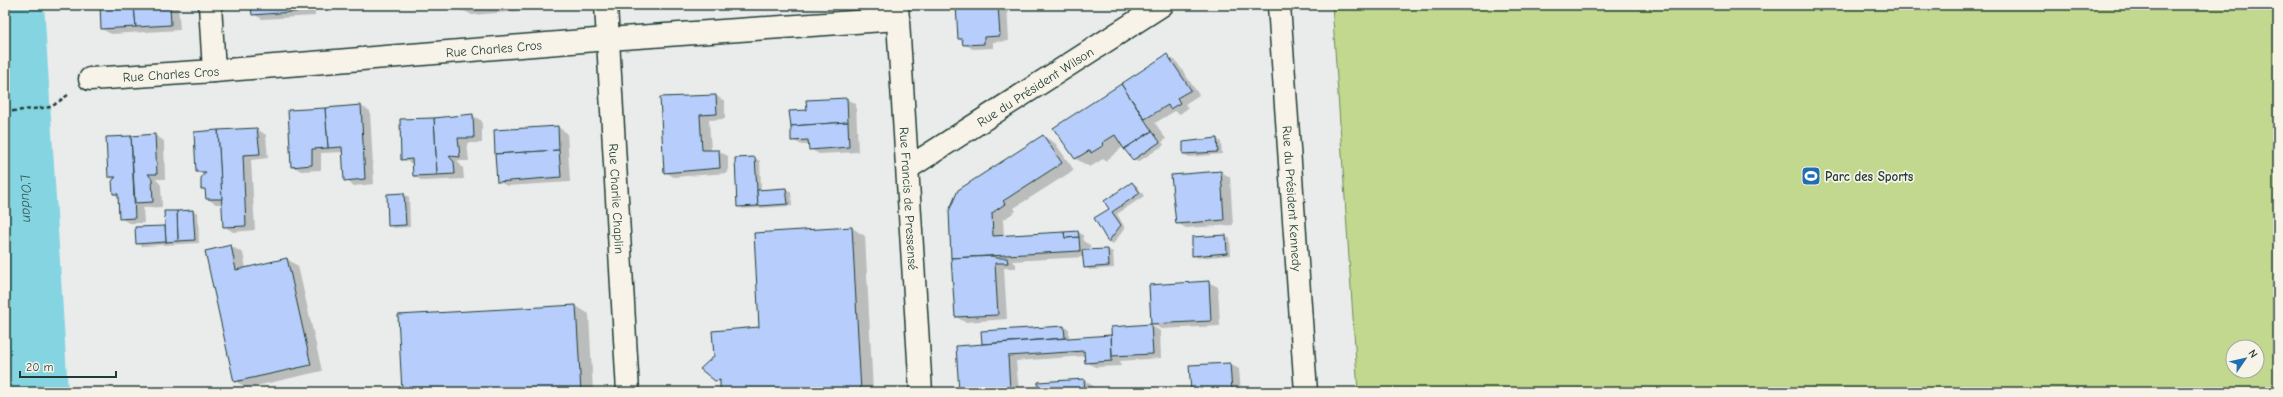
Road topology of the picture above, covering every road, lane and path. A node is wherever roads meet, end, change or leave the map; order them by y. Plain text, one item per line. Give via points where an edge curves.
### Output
1 (210, 5) edge
2 (606, 5) edge
3 (1162, 5) edge
4 (1279, 5) edge
5 (897, 12) edge
6 (608, 39) junction
7 (214, 71) junction
8 (90, 79) dead end
9 (51, 108) dead end
10 (5, 112) edge
11 (908, 168) junction
12 (628, 392) edge
13 (921, 392) edge
14 (1306, 392) edge

1 - 7 street
2 - 6 street, Rue Charlie Chaplin
3 - 11 street, Rue du Président Wilson
4 - 14 street, Rue du Président Kennedy
5 - 6 street, Rue Charles Cros
5 - 11 street, Rue Francis de Pressensé
6 - 7 street, Rue Charles Cros
6 - 12 street, Rue Charlie Chaplin
7 - 8 street, Rue Charles Cros
9 - 10 path
11 - 13 street, Rue Francis de Pressensé

